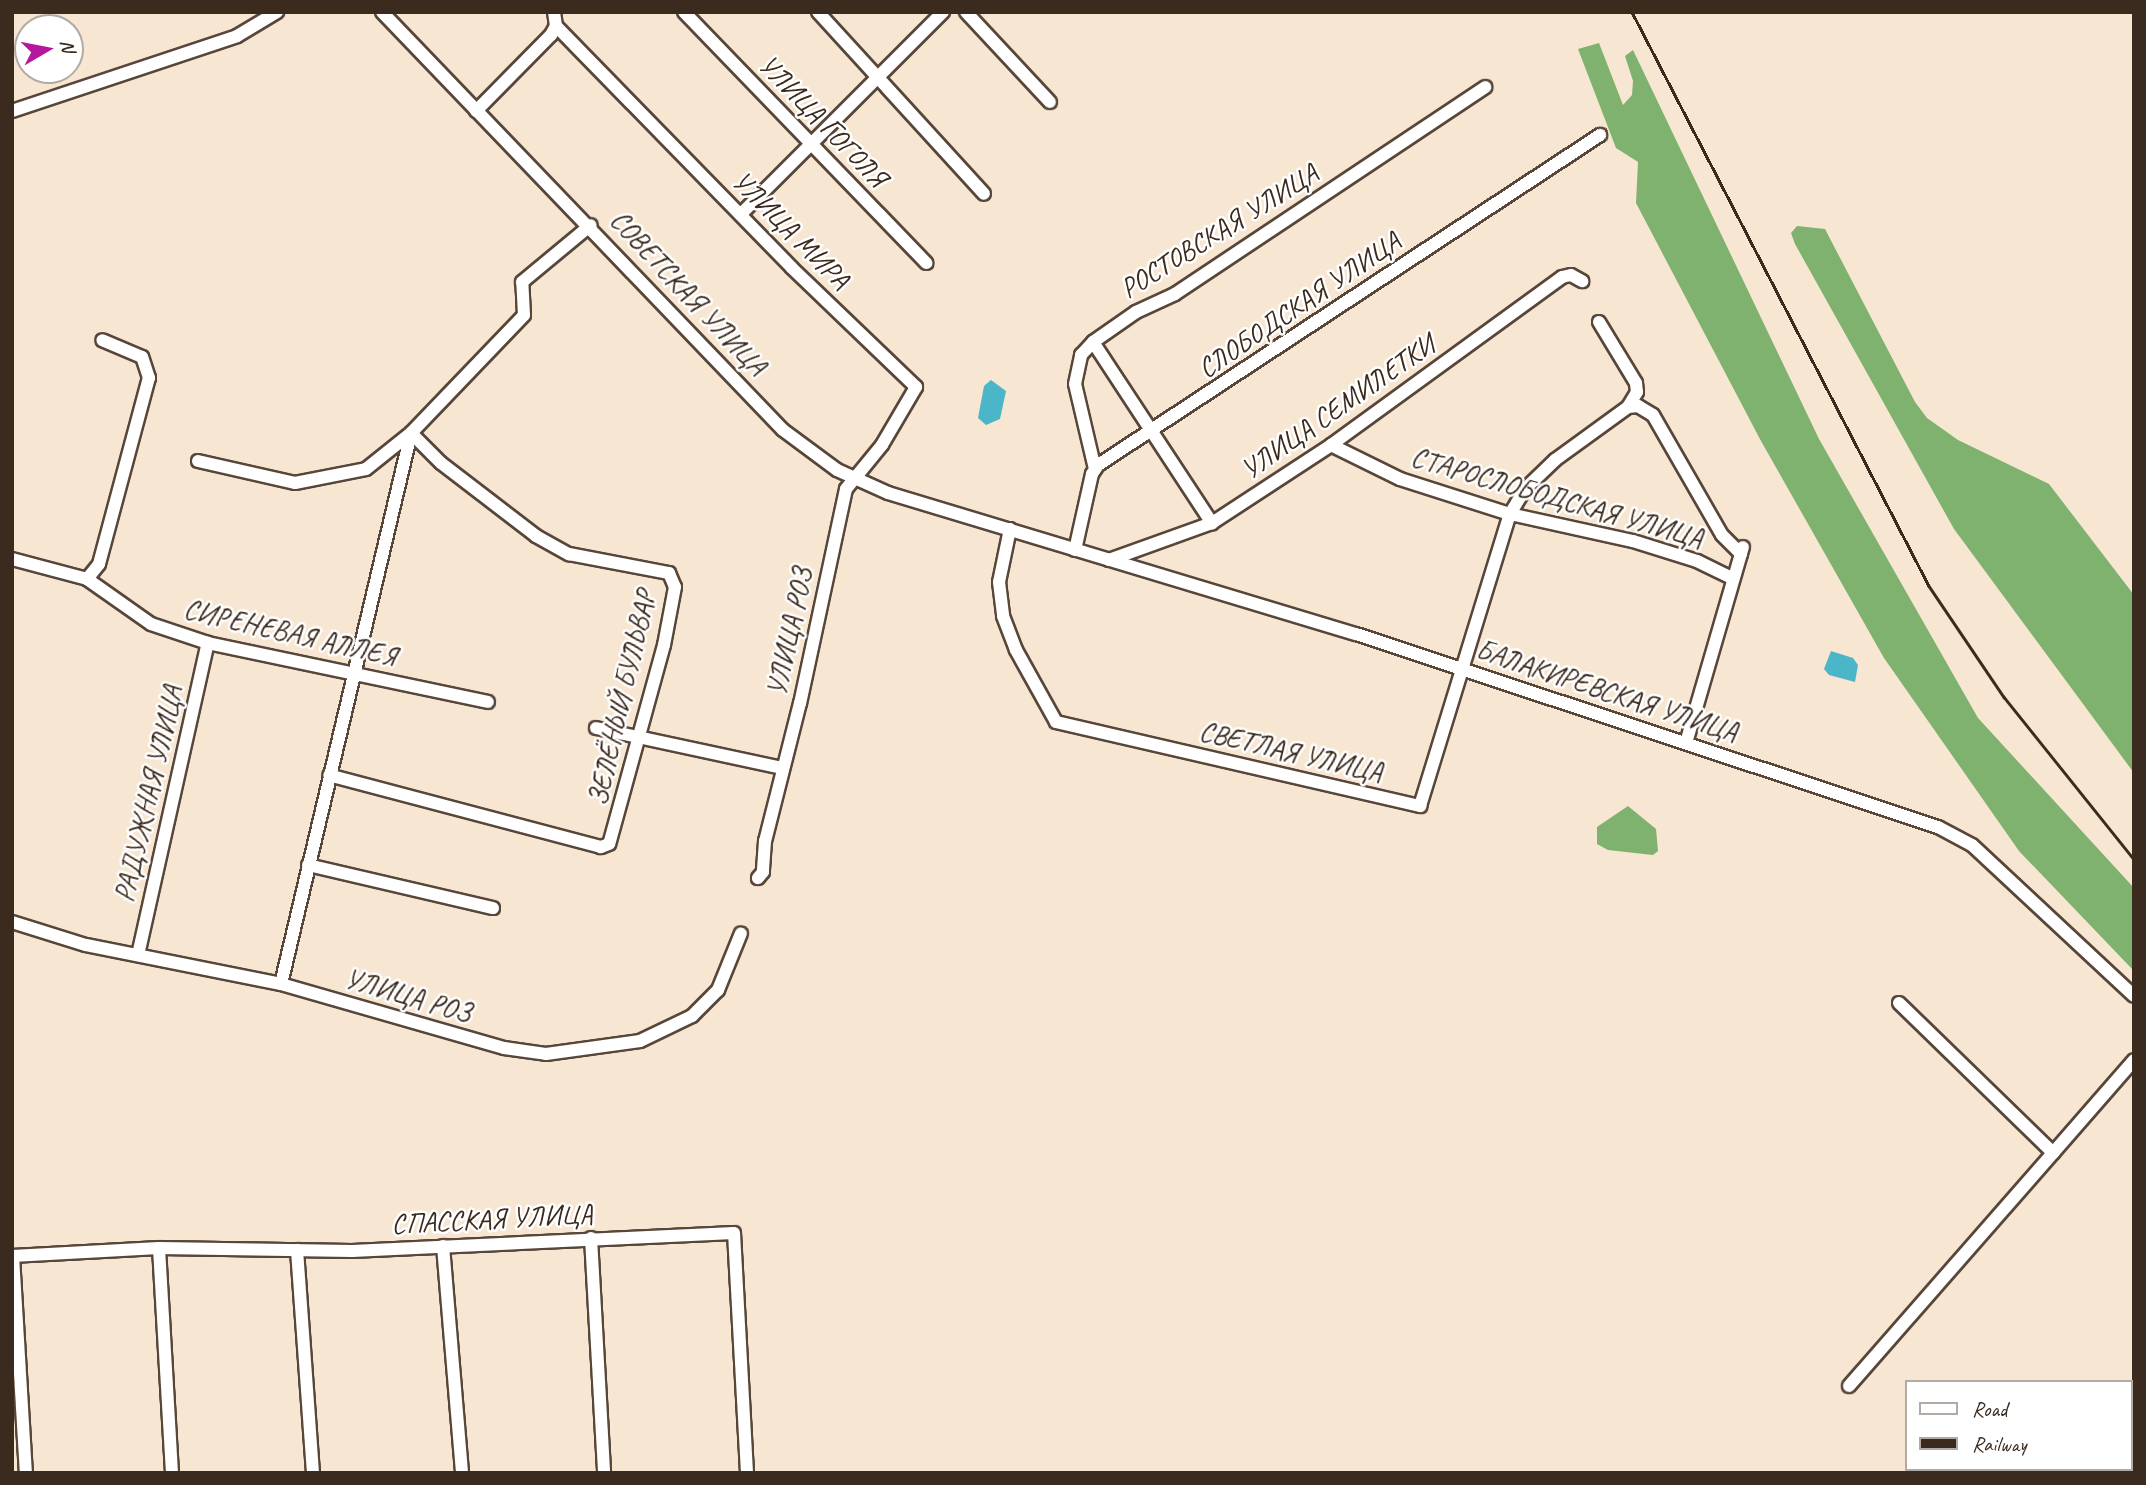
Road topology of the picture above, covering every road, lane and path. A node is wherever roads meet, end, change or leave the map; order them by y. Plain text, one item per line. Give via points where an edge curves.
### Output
1 (277, 12) edge
2 (382, 12) edge
3 (554, 12) edge
4 (684, 12) edge
5 (818, 12) edge
6 (943, 12) edge
7 (966, 12) edge
8 (556, 26) junction
9 (880, 78) junction
10 (1485, 87) dead end
11 (1050, 102) dead end
12 (12, 111) edge
13 (476, 111) junction
14 (1600, 135) dead end
15 (813, 146) junction
16 (984, 194) dead end
17 (741, 214) junction
18 (591, 225) junction
19 (926, 264) dead end
20 (1582, 281) dead end
21 (1599, 322) dead end
22 (102, 340) dead end
23 (1093, 342) junction
24 (1628, 407) junction
25 (1152, 431) junction
26 (411, 433) junction
27 (1331, 446) junction
28 (198, 461) dead end
29 (1096, 469) junction
30 (854, 478) junction
31 (1510, 514) junction
32 (1212, 523) junction
33 (1010, 529) junction
34 (1075, 550) junction
35 (12, 559) edge
36 (1108, 560) junction
37 (1732, 578) junction
38 (88, 579) junction
39 (208, 643) junction
40 (1462, 668) junction
41 (351, 675) junction
42 (488, 702) dead end
43 (596, 728) dead end
44 (639, 738) junction
45 (1686, 743) junction
46 (783, 768) junction
47 (329, 775) junction
48 (308, 865) junction
49 (758, 878) dead end
50 (494, 908) dead end
51 (12, 922) edge
52 (741, 933) dead end
53 (138, 955) junction
54 (281, 984) junction
55 (2134, 996) edge
56 (1899, 1003) dead end
57 (2134, 1060) edge
58 (2053, 1153) junction
59 (591, 1238) junction
60 (443, 1246) junction
61 (159, 1248) junction
62 (297, 1250) junction
63 (13, 1256) edge
64 (1849, 1386) dead end
65 (26, 1473) edge
66 (172, 1473) edge
67 (313, 1473) edge
68 (461, 1473) edge
69 (604, 1473) edge
70 (747, 1473) edge

1 - 12 street via 236,36
2 - 13 street, СОВЕТСКАЯ УЛИЦА
3 - 8 street
4 - 15 street, УЛИЦА ГОГОЛЯ
5 - 9 street
6 - 9 street
7 - 11 street
8 - 13 street
8 - 17 street, УЛИЦА МИРА
9 - 15 street
9 - 16 street
10 - 23 street, РОСТОВСКАЯ УЛИЦА via 1175,294 1136,312
13 - 18 street, СОВЕТСКАЯ УЛИЦА
14 - 25 street, СЛОБОДСКАЯ УЛИЦА
15 - 17 street
15 - 19 street, УЛИЦА ГОГОЛЯ
17 - 30 street, УЛИЦА МИРА via 916,387 882,445
18 - 26 street via 522,282 524,314
18 - 30 street, СОВЕТСКАЯ УЛИЦА via 783,430
20 - 27 street, УЛИЦА СЕМИЛЕТКИ via 1571,275 1562,277
21 - 24 street via 1636,383 1637,392
22 - 38 street via 142,357 149,377 99,564
23 - 25 street
23 - 29 street, РОСТОВСКАЯ УЛИЦА via 1081,355 1074,384
24 - 31 street, СВЕТЛАЯ УЛИЦА via 1555,460 1525,489
24 - 37 street, СТАРОСЛОБОДСКАЯ УЛИЦА via 1646,409 1653,415 1722,535 1742,550
25 - 29 street, СЛОБОДСКАЯ УЛИЦА
25 - 32 street
26 - 28 street via 366,469 295,483
26 - 41 street
26 - 44 street, ЗЕЛЁНЫЙ БУЛЬВАР via 441,463 536,536 569,554 669,573 675,587
27 - 31 street, СТАРОСЛОБОДСКАЯ УЛИЦА via 1365,466
27 - 32 street, УЛИЦА СЕМИЛЕТКИ
29 - 34 street
30 - 33 street, СОВЕТСКАЯ УЛИЦА
30 - 46 street, УЛИЦА РОЗ via 846,489
31 - 37 street, СТАРОСЛОБОДСКАЯ УЛИЦА via 1633,541 1697,561
31 - 40 street, СВЕТЛАЯ УЛИЦА
32 - 36 street, УЛИЦА СЕМИЛЕТКИ
33 - 34 street, БАЛАКИРЕВСКАЯ УЛИЦА
33 - 40 street, СВЕТЛАЯ УЛИЦА via 999,582 1003,616 1041,697 1056,722 1068,728 1420,806
34 - 36 street, БАЛАКИРЕВСКАЯ УЛИЦА
35 - 38 street, СИРЕНЕВАЯ АЛЛЕЯ
36 - 40 street, БАЛАКИРЕВСКАЯ УЛИЦА
37 - 45 street, СТАРОСЛОБОДСКАЯ УЛИЦА via 1733,590
38 - 39 street, СИРЕНЕВАЯ АЛЛЕЯ via 151,624
39 - 41 street, СИРЕНЕВАЯ АЛЛЕЯ
39 - 53 street, РАДУЖНАЯ УЛИЦА
40 - 45 street, БАЛАКИРЕВСКАЯ УЛИЦА
41 - 42 street, СИРЕНЕВАЯ АЛЛЕЯ
41 - 47 street
43 - 44 street
44 - 46 street
44 - 47 street, ЗЕЛЁНЫЙ БУЛЬВАР via 614,836 601,847
45 - 55 street, БАЛАКИРЕВСКАЯ УЛИЦА via 1938,827 1972,845
46 - 49 street, УЛИЦА РОЗ via 765,841 763,872
47 - 48 street
48 - 50 street
48 - 54 street
51 - 53 street, УЛИЦА РОЗ
52 - 54 street, УЛИЦА РОЗ via 718,990 692,1016 640,1041 567,1054 504,1048
53 - 54 street, УЛИЦА РОЗ
56 - 58 street
57 - 58 street
58 - 64 street
59 - 60 street, СПАССКАЯ УЛИЦА
59 - 69 street
59 - 70 street, СПАССКАЯ УЛИЦА via 734,1233
60 - 62 street, СПАССКАЯ УЛИЦА
60 - 68 street
61 - 62 street, СПАССКАЯ УЛИЦА
61 - 63 street, СПАССКАЯ УЛИЦА
61 - 66 street
62 - 67 street
63 - 65 street

